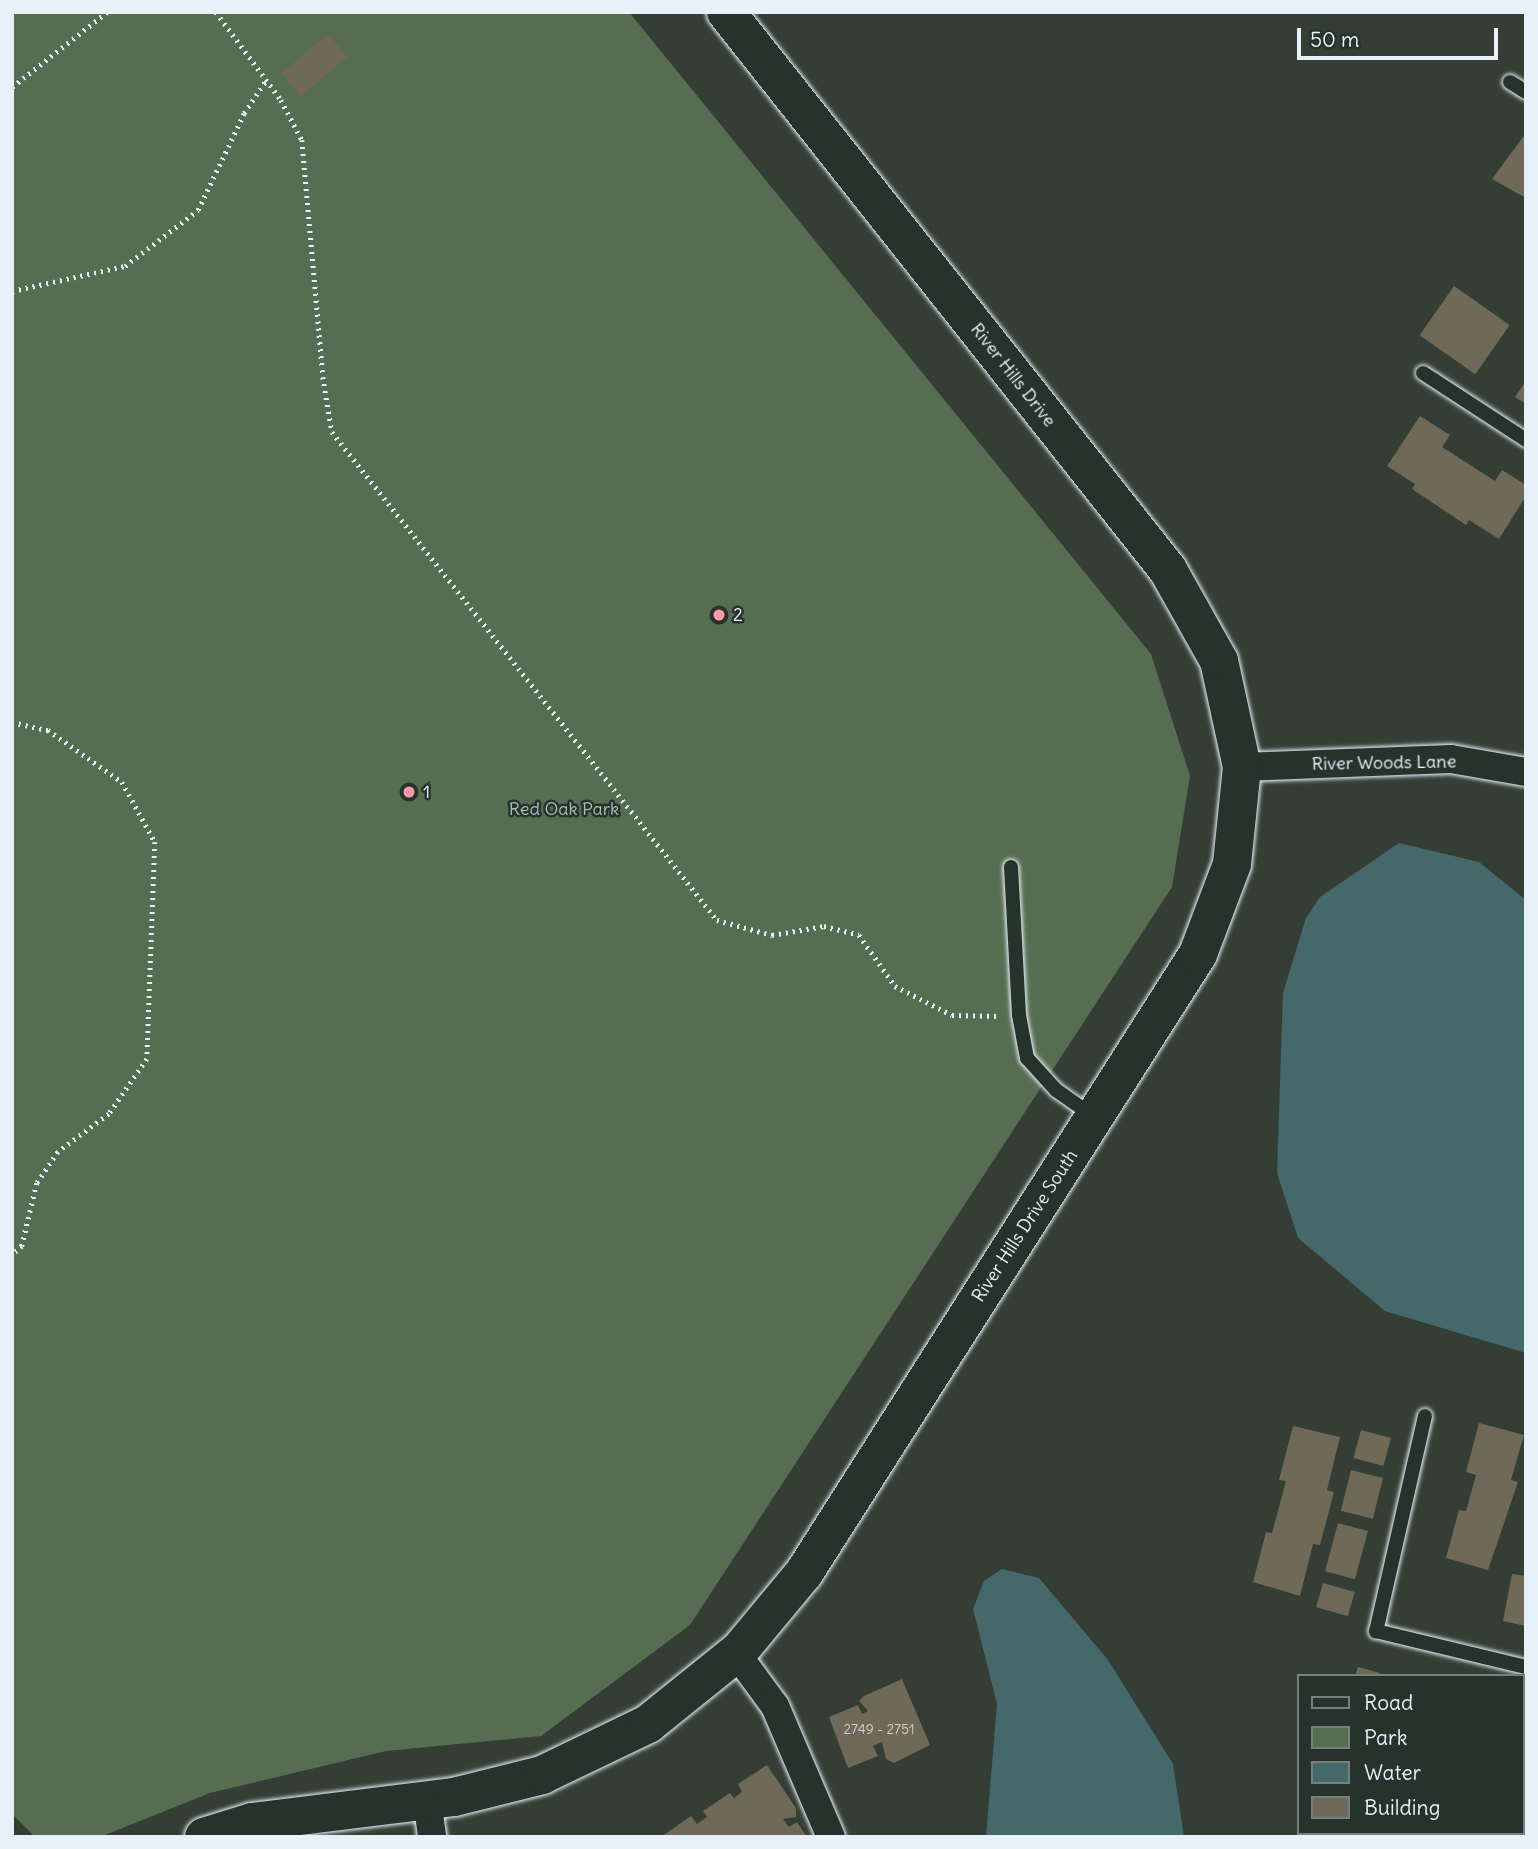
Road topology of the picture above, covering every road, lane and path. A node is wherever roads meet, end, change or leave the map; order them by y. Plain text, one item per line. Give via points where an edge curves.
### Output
1 (107, 12) edge
2 (216, 12) edge
3 (726, 12) edge
4 (266, 80) junction
5 (1510, 82) dead end
6 (12, 88) edge
7 (1526, 92) edge
8 (12, 290) edge
9 (1423, 373) dead end
10 (1526, 440) edge
11 (12, 722) edge
12 (1242, 767) junction
13 (1526, 772) edge
14 (1011, 867) dead end
15 (1019, 1015) junction
16 (1095, 1117) junction
17 (12, 1255) edge
18 (1425, 1416) dead end
19 (736, 1653) junction
20 (1526, 1667) edge
21 (430, 1818) edge
22 (204, 1837) edge
23 (831, 1837) edge

1 - 6 path
2 - 4 path
3 - 12 street, River Hills Drive via 1168,570 1219,661
4 - 8 path via 244,113 198,210 125,266
4 - 15 path via 302,140 320,352 332,432 634,810 686,883 718,920 772,935 824,926 859,934 895,986 951,1015
5 - 7 lane
9 - 10 lane
11 - 17 path via 48,730 122,782 155,842 147,1059 109,1114 58,1152 37,1183 22,1246
12 - 13 street, River Woods Lane via 1451,759
12 - 16 street, River Hills Drive South via 1232,864 1198,954
14 - 15 lane
15 - 16 lane via 1027,1058 1036,1072
16 - 19 street, River Hills Drive South via 804,1573
18 - 20 lane via 1376,1631
19 - 21 street, River Hills Drive South via 637,1730 542,1775
19 - 23 street via 775,1706
21 - 22 street, River Hills Drive South via 252,1822

